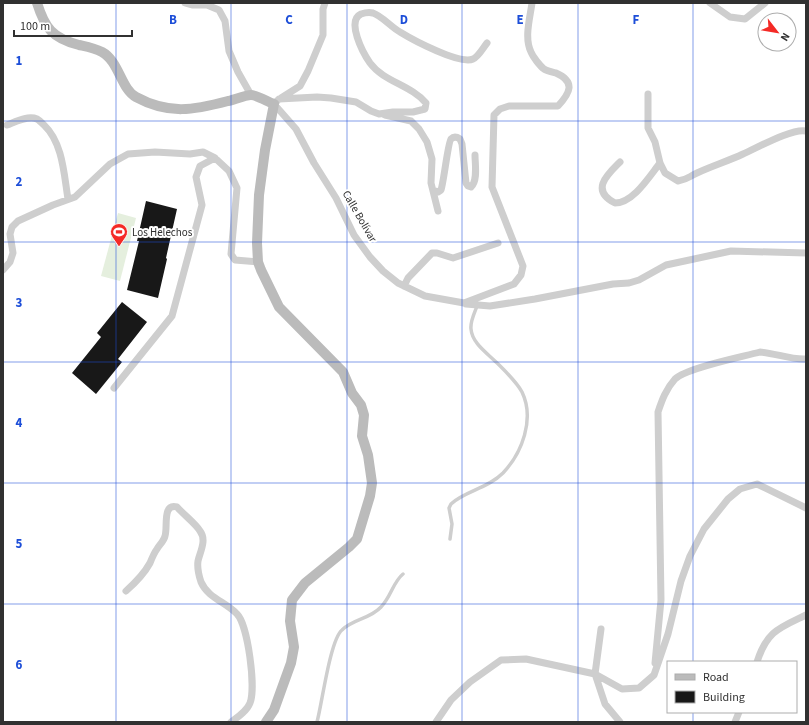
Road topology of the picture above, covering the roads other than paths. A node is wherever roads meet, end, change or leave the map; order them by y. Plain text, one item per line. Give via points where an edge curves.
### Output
1 (37, 3) edge
2 (185, 3) edge
3 (325, 3) edge
4 (532, 3) edge
5 (710, 3) edge
6 (765, 3) edge
7 (487, 43) dead end
8 (648, 94) dead end
9 (251, 95) junction
10 (277, 102) junction
11 (379, 114) junction
12 (7, 125) dead end
13 (806, 131) edge
14 (475, 155) dead end
15 (215, 158) junction
16 (620, 162) dead end
17 (660, 163) junction
18 (433, 190) junction
19 (68, 200) junction
20 (438, 211) dead end
21 (498, 243) dead end
22 (806, 253) edge
23 (258, 262) junction
24 (3, 270) edge
25 (404, 286) junction
26 (464, 303) junction
27 (478, 304) junction
28 (806, 359) edge
29 (114, 388) dead end
30 (806, 508) edge
31 (450, 539) dead end
32 (404, 574) dead end
33 (126, 591) dead end
34 (806, 614) edge
35 (601, 629) dead end
36 (758, 661) edge
37 (595, 674) junction
38 (654, 675) junction
39 (231, 722) edge
40 (266, 722) edge
41 (317, 722) edge
42 (436, 722) edge
43 (620, 722) edge

1 - 9 street via 51,32 67,42 94,48 106,54 135,97 180,110 214,105
2 - 9 street via 219,10 225,21 229,51
3 - 10 street via 323,35 308,71 300,86
4 - 26 street via 528,42 531,53 544,69 567,81 570,88 567,97 558,106 509,106 500,108 494,115 492,187 523,266 521,275 514,284
5 - 6 street via 730,17 745,19
7 - 11 street via 475,58 461,60 401,32 373,13 357,16 354,28 365,55 375,69 420,96 426,103 425,109 421,111
8 - 17 street via 648,128 655,142
9 - 10 street, Calle Bolívar
10 - 11 street via 317,97 342,99 356,102
10 - 23 street via 265,150 257,216
10 - 25 street, Calle Bolívar via 296,129 336,198 354,235 383,271
11 - 18 street via 411,121 419,129 432,158
12 - 19 street via 28,118 37,119 47,128 56,140
13 - 17 street via 797,131 772,141 696,173 688,179 678,181 665,173
14 - 18 street via 475,180 471,187 466,183 460,139 456,137 450,140 441,190
15 - 19 street via 203,152 128,154 110,164 75,197
15 - 23 street via 229,171 237,188 231,254 235,260
15 - 29 street via 200,166 196,177 202,205 172,316
16 - 17 street via 602,182 606,196 615,203 632,196
18 - 20 street
19 - 24 street via 18,221 12,227 10,234 13,253
21 - 25 street via 453,258 437,252 432,253 408,278
22 - 27 street, Calle Bolívar via 731,251 666,265 640,280 629,283 490,306
23 - 40 street via 279,307 342,372 361,405 364,415 362,436 372,472 368,502 357,539 305,583 292,600 290,621 294,647 291,663 274,710
25 - 26 street, Calle Bolívar via 425,296
26 - 27 street, Calle Bolívar
27 - 31 lane via 471,329 474,338 521,390 525,402 526,425 520,446 504,472 492,482 451,504
28 - 38 street via 760,352 689,371 676,378 665,392 658,412 661,600
30 - 38 street via 757,484 740,489 728,499 704,529 690,556
32 - 41 lane via 398,579 380,609 364,619 349,624 339,632
33 - 39 street via 142,574 163,541 166,535 167,511 170,507 177,507 201,532 203,542 198,571 205,589 238,615 243,624 251,662 253,695 244,712
34 - 36 street via 776,630 762,647
35 - 37 street
37 - 38 street via 622,689 639,688
37 - 42 street via 526,659 500,660 451,700
37 - 43 street via 605,704

